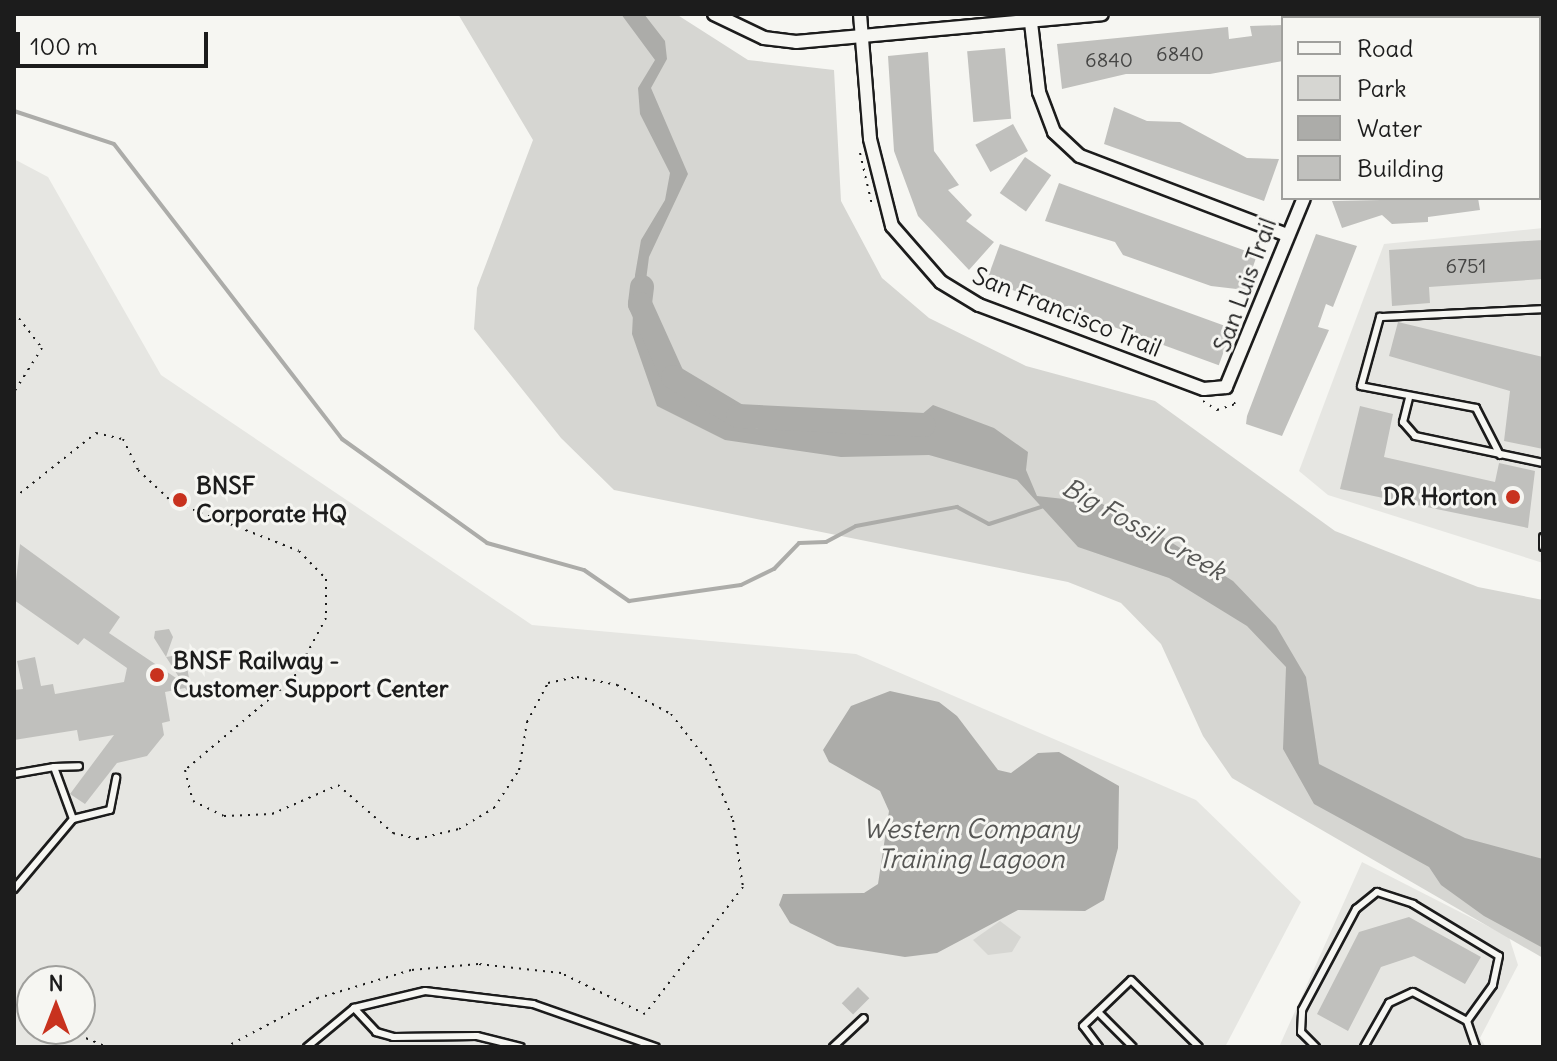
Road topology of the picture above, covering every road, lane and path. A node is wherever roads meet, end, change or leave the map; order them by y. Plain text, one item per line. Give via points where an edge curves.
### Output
1 (714, 14) edge
2 (860, 14) edge
3 (1102, 14) edge
4 (1030, 18) edge
5 (862, 37) junction
6 (859, 149) dead end
7 (1303, 200) edge
8 (875, 211) dead end
9 (1284, 234) junction
10 (1543, 309) edge
11 (14, 312) edge
12 (1226, 387) junction
13 (14, 392) edge
14 (1193, 397) dead end
15 (1409, 398) junction
16 (1500, 455) junction
17 (1543, 463) edge
18 (14, 498) edge
19 (1543, 537) edge
20 (1543, 547) edge
21 (79, 766) dead end
22 (54, 767) junction
23 (14, 774) edge
24 (116, 778) dead end
25 (73, 819) junction
26 (14, 889) edge
27 (354, 1008) junction
28 (1098, 1012) junction
29 (864, 1018) dead end
30 (1467, 1021) junction
31 (1475, 1044) edge
32 (226, 1047) edge
33 (307, 1047) edge
34 (521, 1047) edge
35 (656, 1047) edge
36 (833, 1047) edge
37 (1099, 1047) edge
38 (1133, 1047) edge
39 (1199, 1047) edge
40 (1316, 1047) edge
41 (1364, 1047) edge
42 (1464, 1047) edge

1 - 5 street via 778,40
2 - 5 street, San Francisco Trail
3 - 4 street
4 - 5 street
4 - 9 street via 1049,119 1080,156
5 - 12 street, San Francisco Trail via 879,184 892,226 941,282 979,305 1190,384
6 - 8 path
7 - 9 street, San Luis Trail
9 - 12 street, San Luis Trail via 1241,365
10 - 15 lane via 1380,317 1361,386
11 - 13 path via 42,348
12 - 14 path via 1235,404 1226,409
15 - 16 lane via 1476,408
15 - 16 lane via 1403,422 1415,436
16 - 17 lane
18 - 32 path via 96,433 123,439 138,470 171,501 299,551 326,579 326,618 293,679 185,770 193,801 224,816 272,814 338,785 393,833 417,839 459,829 494,808 519,770 527,722 548,683 577,677 617,685 671,714 710,764 733,820 743,887 645,1014 561,973 478,964 411,970 318,998
19 - 20 lane
21 - 22 lane
22 - 23 lane
22 - 25 lane
24 - 25 lane via 110,810
25 - 26 lane
27 - 33 lane
27 - 34 lane via 376,1032 393,1037 477,1036
27 - 35 lane via 410,992 476,993 585,1017
28 - 37 lane via 1083,1026
28 - 38 lane
28 - 39 lane via 1131,980
29 - 36 lane
30 - 31 lane
30 - 40 lane via 1493,985 1499,956 1413,904 1377,892 1356,909 1302,1010 1301,1032
30 - 41 lane via 1424,993 1398,994
31 - 42 lane

